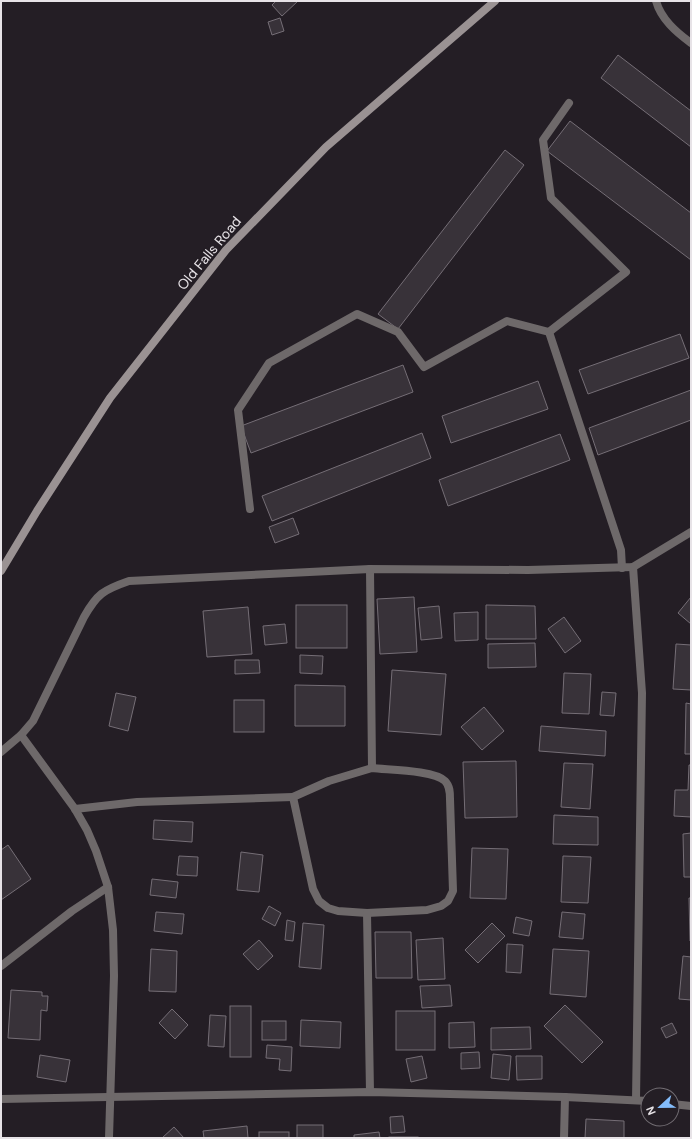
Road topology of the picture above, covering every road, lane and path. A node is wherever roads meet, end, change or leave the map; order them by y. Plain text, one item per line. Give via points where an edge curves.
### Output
1 (495, 1) edge
2 (656, 1) edge
3 (691, 43) edge
4 (569, 103) dead end
5 (549, 332) junction
6 (250, 509) dead end
7 (691, 532) edge
8 (633, 567) junction
9 (622, 568) junction
10 (370, 569) junction
11 (1, 571) edge
12 (21, 735) junction
13 (1, 752) edge
14 (372, 768) junction
15 (293, 797) junction
16 (75, 809) junction
17 (108, 887) junction
18 (367, 913) junction
19 (1, 966) edge
20 (370, 1092) junction
21 (110, 1096) junction
22 (565, 1097) junction
23 (1, 1099) edge
24 (636, 1100) junction
25 (640, 1100) edge
26 (680, 1105) edge
27 (691, 1106) edge
28 (109, 1138) edge
29 (564, 1138) edge

1 - 11 street, Old Falls Road via 326,147 226,250 110,398 36,511
2 - 3 street via 664,18
4 - 5 street via 543,140 551,198 626,272
5 - 6 street via 508,321 424,367 398,332 358,314 269,362 238,410
5 - 9 street via 621,550
7 - 8 street
8 - 9 street
8 - 24 street via 642,693
9 - 10 street
10 - 12 street via 128,581 113,586 92,603 33,721
10 - 14 street
12 - 13 street
12 - 16 street
14 - 15 street via 328,781
14 - 18 street via 428,774 440,777 446,782 450,799 453,891 448,901 427,910
15 - 16 street via 137,802
15 - 18 street via 312,890 319,901 328,908 338,911
16 - 17 street via 96,851
17 - 19 street via 72,911
17 - 21 street via 113,930 114,976
18 - 20 street
20 - 21 street
20 - 22 street
21 - 23 street
21 - 28 street
22 - 24 street
22 - 29 street
24 - 25 street
26 - 27 street

